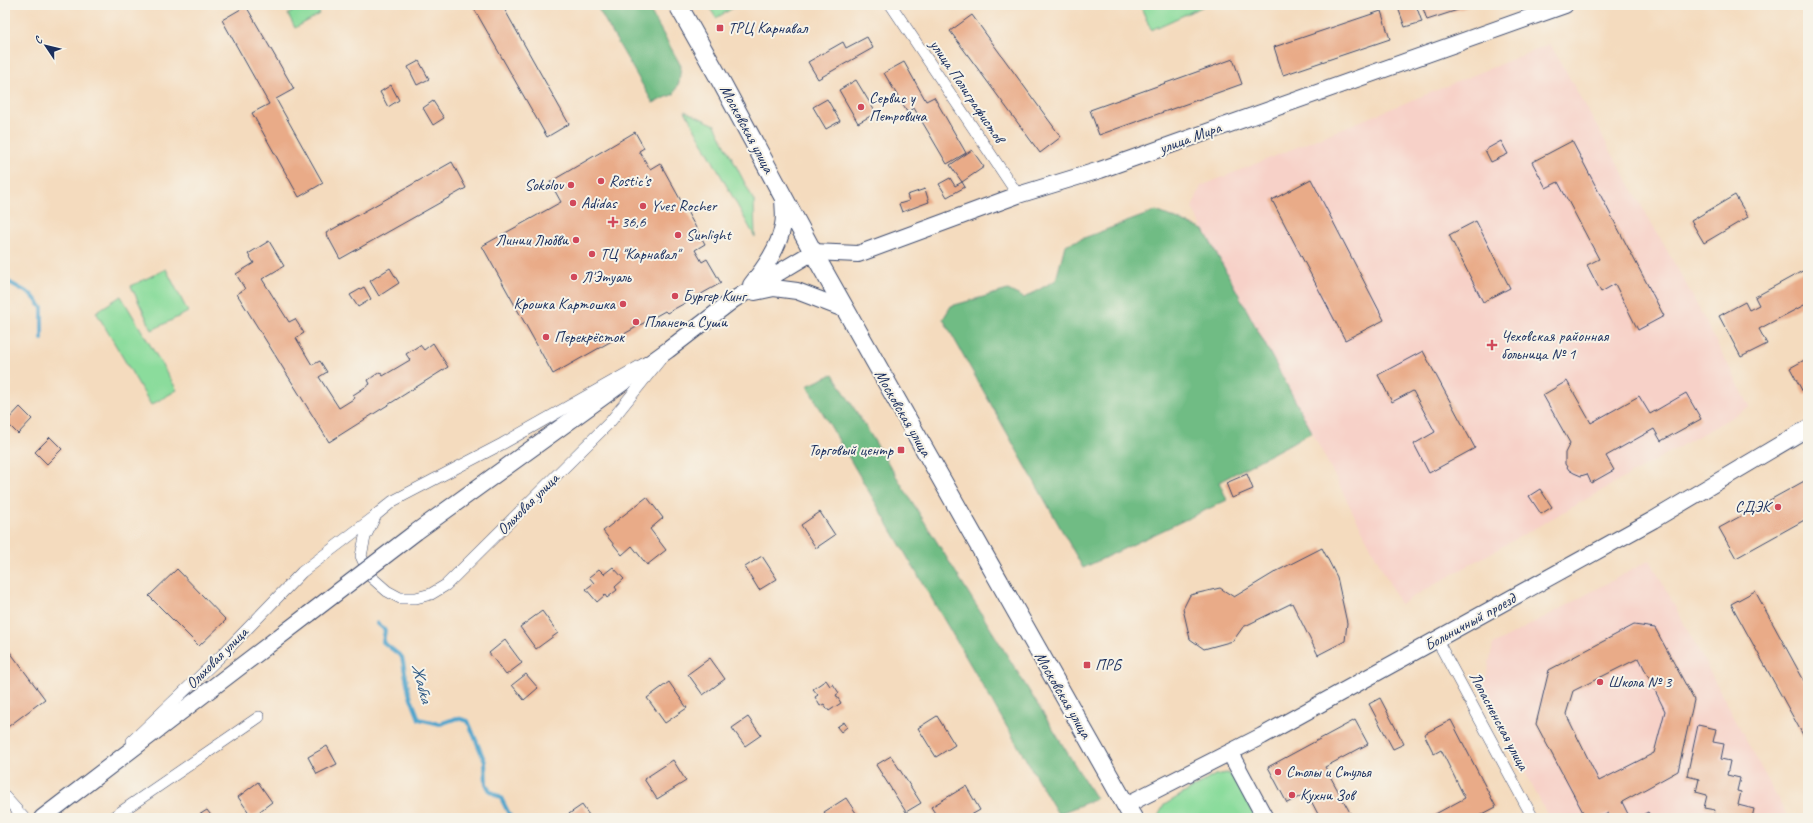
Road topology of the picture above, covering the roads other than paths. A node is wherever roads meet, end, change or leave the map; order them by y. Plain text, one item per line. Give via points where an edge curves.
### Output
1 (678, 5) edge
2 (890, 5) edge
3 (1565, 5) edge
4 (1018, 195) junction
5 (783, 198) junction
6 (813, 252) junction
7 (741, 295) junction
8 (844, 309) junction
9 (668, 350) junction
10 (1808, 428) edge
11 (376, 515) junction
12 (1437, 640) junction
13 (258, 717) dead end
14 (1230, 753) junction
15 (5, 797) edge
16 (60, 804) junction
17 (1129, 812) edge
18 (24, 818) edge
19 (42, 818) edge
20 (112, 818) edge
21 (1265, 818) edge
22 (1532, 818) edge

1 - 5 main road, Московская улица
2 - 4 street, улица Полиграфистов
3 - 4 street, улица Мира via 1100,170
4 - 6 street, улица Мира via 858,254
5 - 6 main road, Московская улица
5 - 7 street via 783,225 776,248 764,268
6 - 7 street, Ольховая улица
6 - 8 main road, Московская улица
7 - 8 street via 774,288 797,291
7 - 9 street, Ольховая улица
8 - 17 main road, Московская улица
9 - 11 street, Ольховая улица via 502,444 393,501
9 - 11 street, Ольховая улица via 610,422 446,584 431,594 416,598 400,598 387,591 370,576 361,556 365,537
9 - 16 street, Ольховая улица, bridge via 416,532
10 - 12 street, Больничный проезд via 1653,520
11 - 16 street, Ольховая улица via 302,572 223,654 135,738
12 - 14 street, Больничный проезд
12 - 22 street, Лопасненская улица
13 - 20 street
14 - 17 street, Больничный проезд
14 - 21 street
15 - 18 street
16 - 19 street, Ольховая улица

